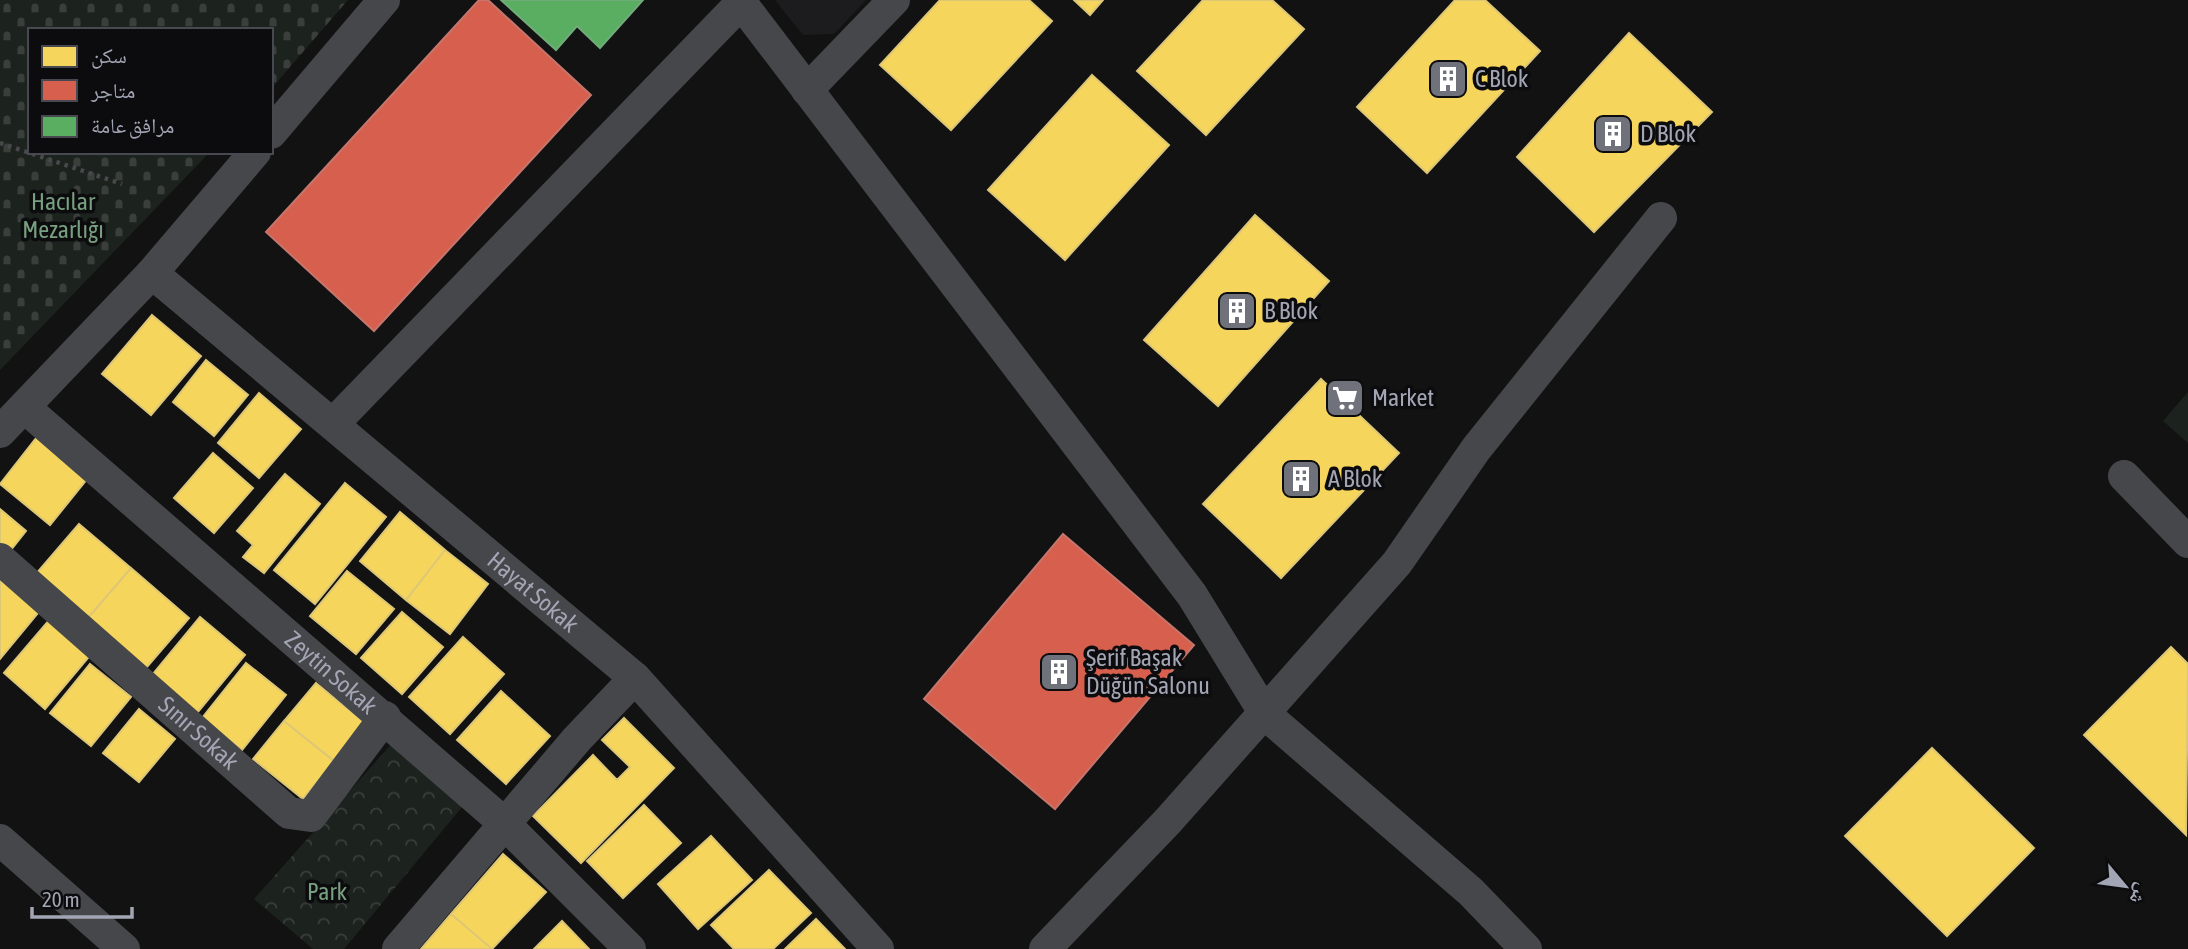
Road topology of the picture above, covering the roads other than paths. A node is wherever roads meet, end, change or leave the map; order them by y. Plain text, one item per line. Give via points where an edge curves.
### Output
1 (384, 0) edge
2 (894, 0) edge
3 (740, 1) edge
4 (807, 90) junction
5 (273, 131) edge
6 (253, 154) edge
7 (1661, 219) dead end
8 (152, 273) junction
9 (24, 407) junction
10 (333, 424) junction
11 (0, 432) edge
12 (2124, 476) dead end
13 (2188, 542) edge
14 (0, 559) edge
15 (635, 678) junction
16 (1265, 714) junction
17 (385, 717) junction
18 (504, 823) junction
19 (0, 840) edge
20 (124, 949) edge
21 (398, 949) edge
22 (630, 949) edge
23 (878, 949) edge
24 (1045, 949) edge
25 (1526, 949) edge

1 - 5 street
2 - 4 street
3 - 4 street
3 - 10 street
4 - 16 street via 1192,596
6 - 8 street
7 - 16 street via 1476,449 1397,563
8 - 9 street
8 - 10 street, Hayat Sokak
9 - 11 street
9 - 17 street, Zeytin Sokak
10 - 15 street, Hayat Sokak
12 - 13 street
14 - 17 street, Sınır Sokak via 289,813 311,816
15 - 18 street
15 - 23 street, Hayat Sokak
16 - 24 street
16 - 25 street via 1471,892
17 - 18 street, Zeytin Sokak
18 - 21 street
18 - 22 street, Zeytin Sokak
19 - 20 street

